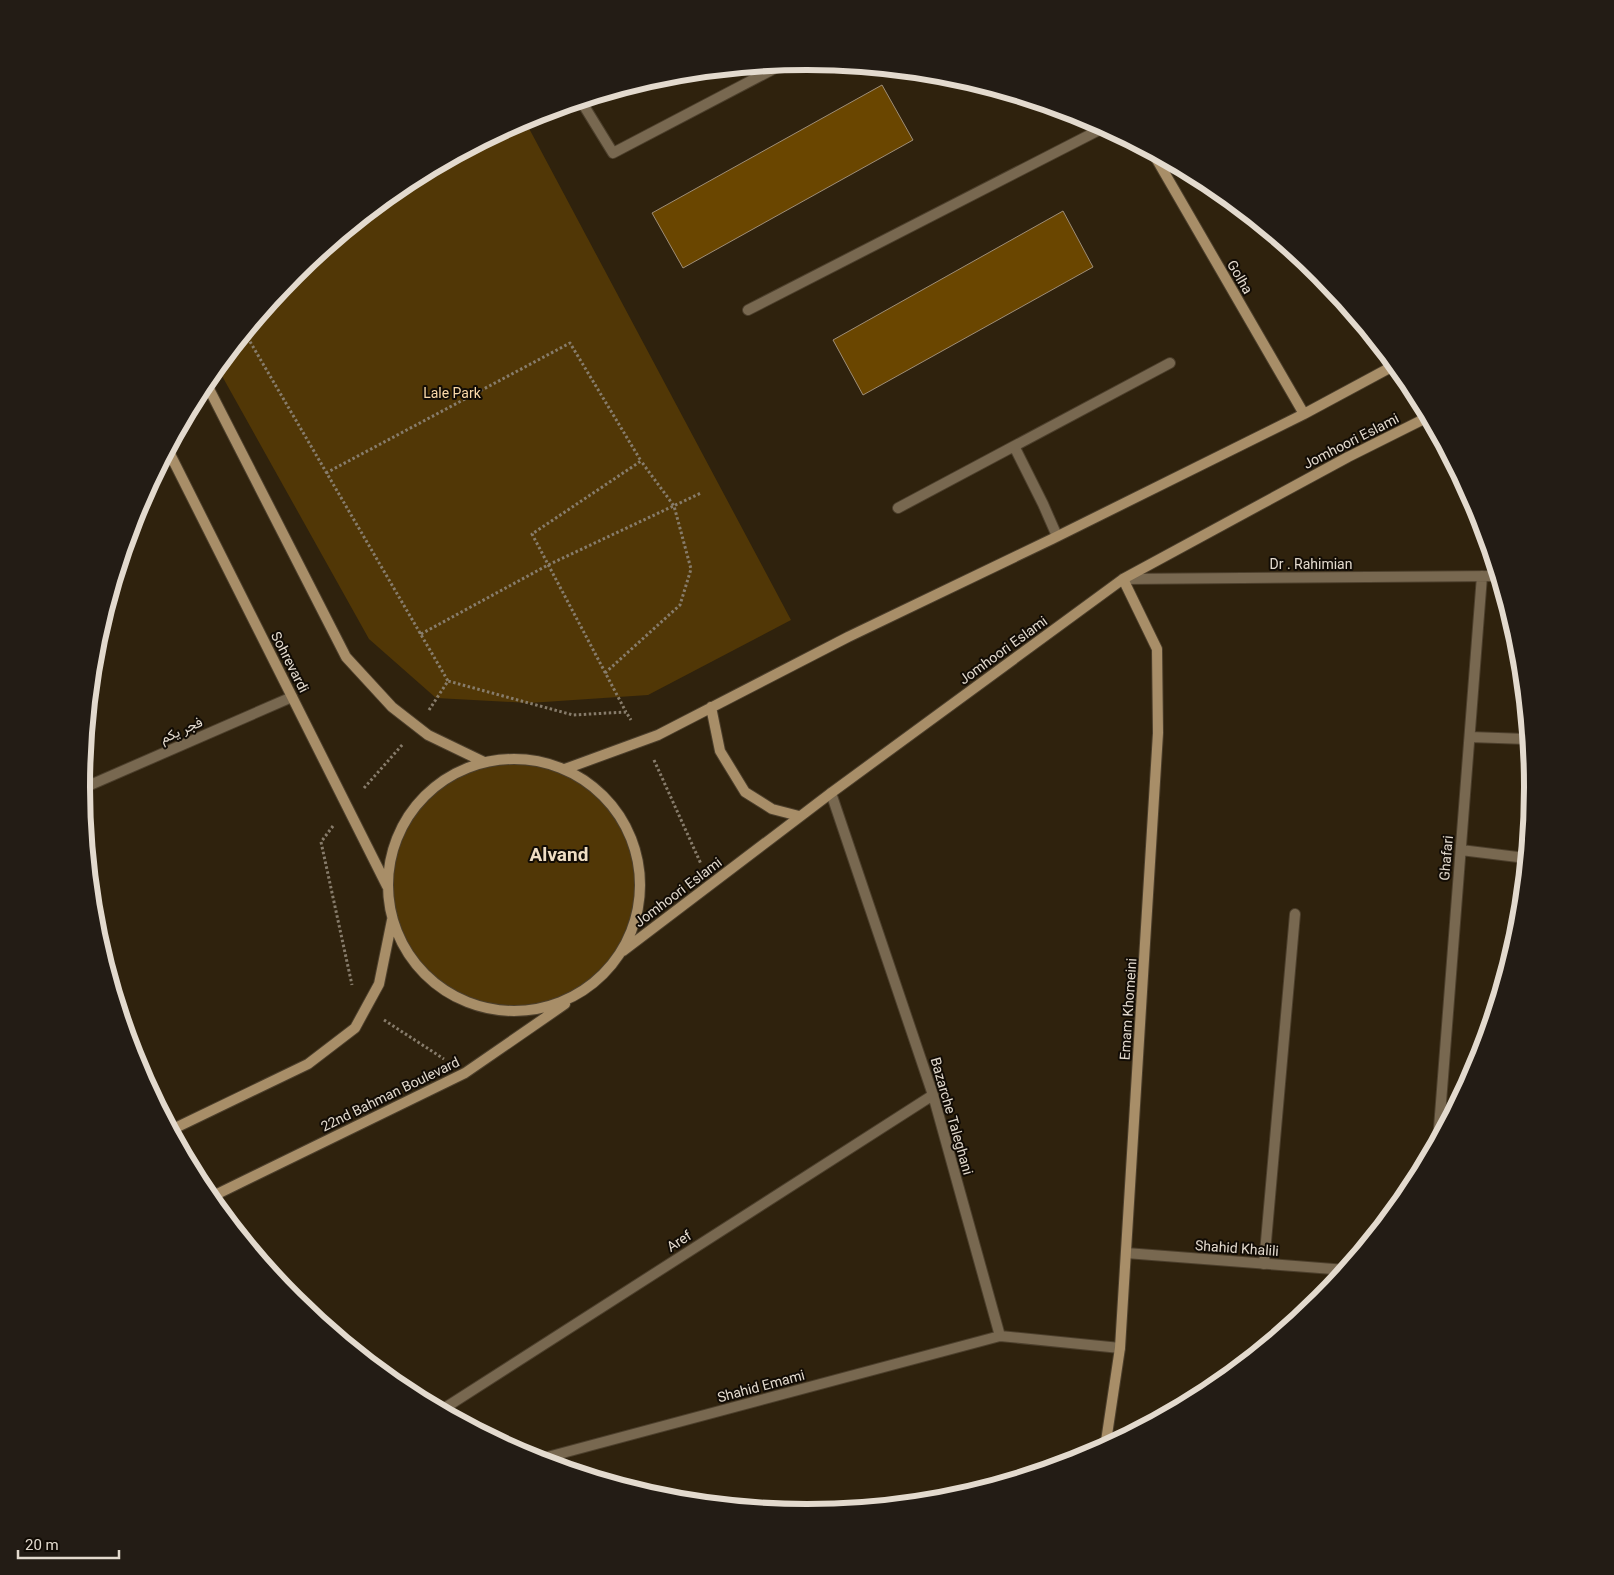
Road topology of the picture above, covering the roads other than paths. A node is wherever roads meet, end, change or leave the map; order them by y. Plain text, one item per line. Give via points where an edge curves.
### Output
1 (768, 72) edge
2 (584, 106) edge
3 (1096, 131) edge
4 (1158, 162) edge
5 (748, 310) dead end
6 (1170, 362) dead end
7 (1389, 368) edge
8 (210, 389) edge
9 (1304, 414) junction
10 (1422, 420) edge
11 (1014, 446) junction
12 (171, 456) edge
13 (898, 508) dead end
14 (1057, 536) junction
15 (1482, 576) junction
16 (1492, 576) edge
17 (1123, 579) junction
18 (292, 697) junction
19 (711, 708) junction
20 (1470, 737) junction
21 (1523, 740) edge
22 (484, 762) junction
23 (565, 768) junction
24 (89, 785) edge
25 (830, 793) junction
26 (799, 816) junction
27 (1461, 850) junction
28 (1521, 857) edge
29 (387, 886) junction
30 (1294, 914) dead end
31 (392, 920) junction
32 (623, 952) junction
33 (573, 997) junction
34 (933, 1095) junction
35 (1445, 1116) edge
36 (176, 1128) edge
37 (216, 1194) edge
38 (1126, 1254) junction
39 (1264, 1264) junction
40 (1338, 1269) edge
41 (1000, 1336) junction
42 (1120, 1348) junction
43 (446, 1407) edge
44 (1106, 1439) edge
45 (549, 1457) edge

1 - 2 street via 613,153
3 - 5 street
4 - 9 main road, Golha
6 - 11 street
7 - 9 main road
8 - 22 main road via 346,657 392,707 428,735
9 - 14 main road
10 - 17 main road, Jomhoori Eslami
11 - 13 street
11 - 14 street
12 - 18 main road, Sohrevardi
14 - 19 main road
15 - 16 street, Dr . Rahimian
15 - 17 street, Dr . Rahimian
15 - 20 street, Ghafari
17 - 25 main road, Jomhoori Eslami
17 - 38 main road, Emam Khomeini via 1157,649 1158,733
18 - 24 street, فجر یکم
18 - 29 main road, Sohrevardi
19 - 23 main road via 658,735
19 - 26 main road via 720,751 745,792 772,809
20 - 21 street
20 - 27 street, Ghafari
22 - 23 main road via 523,758
22 - 29 main road via 450,776 419,801 396,839
23 - 32 main road via 602,792 627,826 640,869 640,906
25 - 26 main road, Jomhoori Eslami
25 - 34 street, Bazarche Taleghani
26 - 32 main road, Jomhoori Eslami
27 - 28 street
27 - 35 street, Ghafari
29 - 31 main road
30 - 39 street
31 - 33 main road via 407,954 431,982 467,1004 500,1012 527,1012
31 - 36 main road via 379,984 355,1028 308,1064
32 - 33 main road, 22nd Bahman Boulevard via 606,973
33 - 37 main road, 22nd Bahman Boulevard via 465,1073
34 - 41 street, Bazarche Taleghani
34 - 43 street, Aref
38 - 39 street, Shahid Khalili
38 - 42 main road, Emam Khomeini
39 - 40 street, Shahid Khalili
41 - 42 street
41 - 45 street, Shahid Emami
42 - 44 main road, Emam Khomeini

